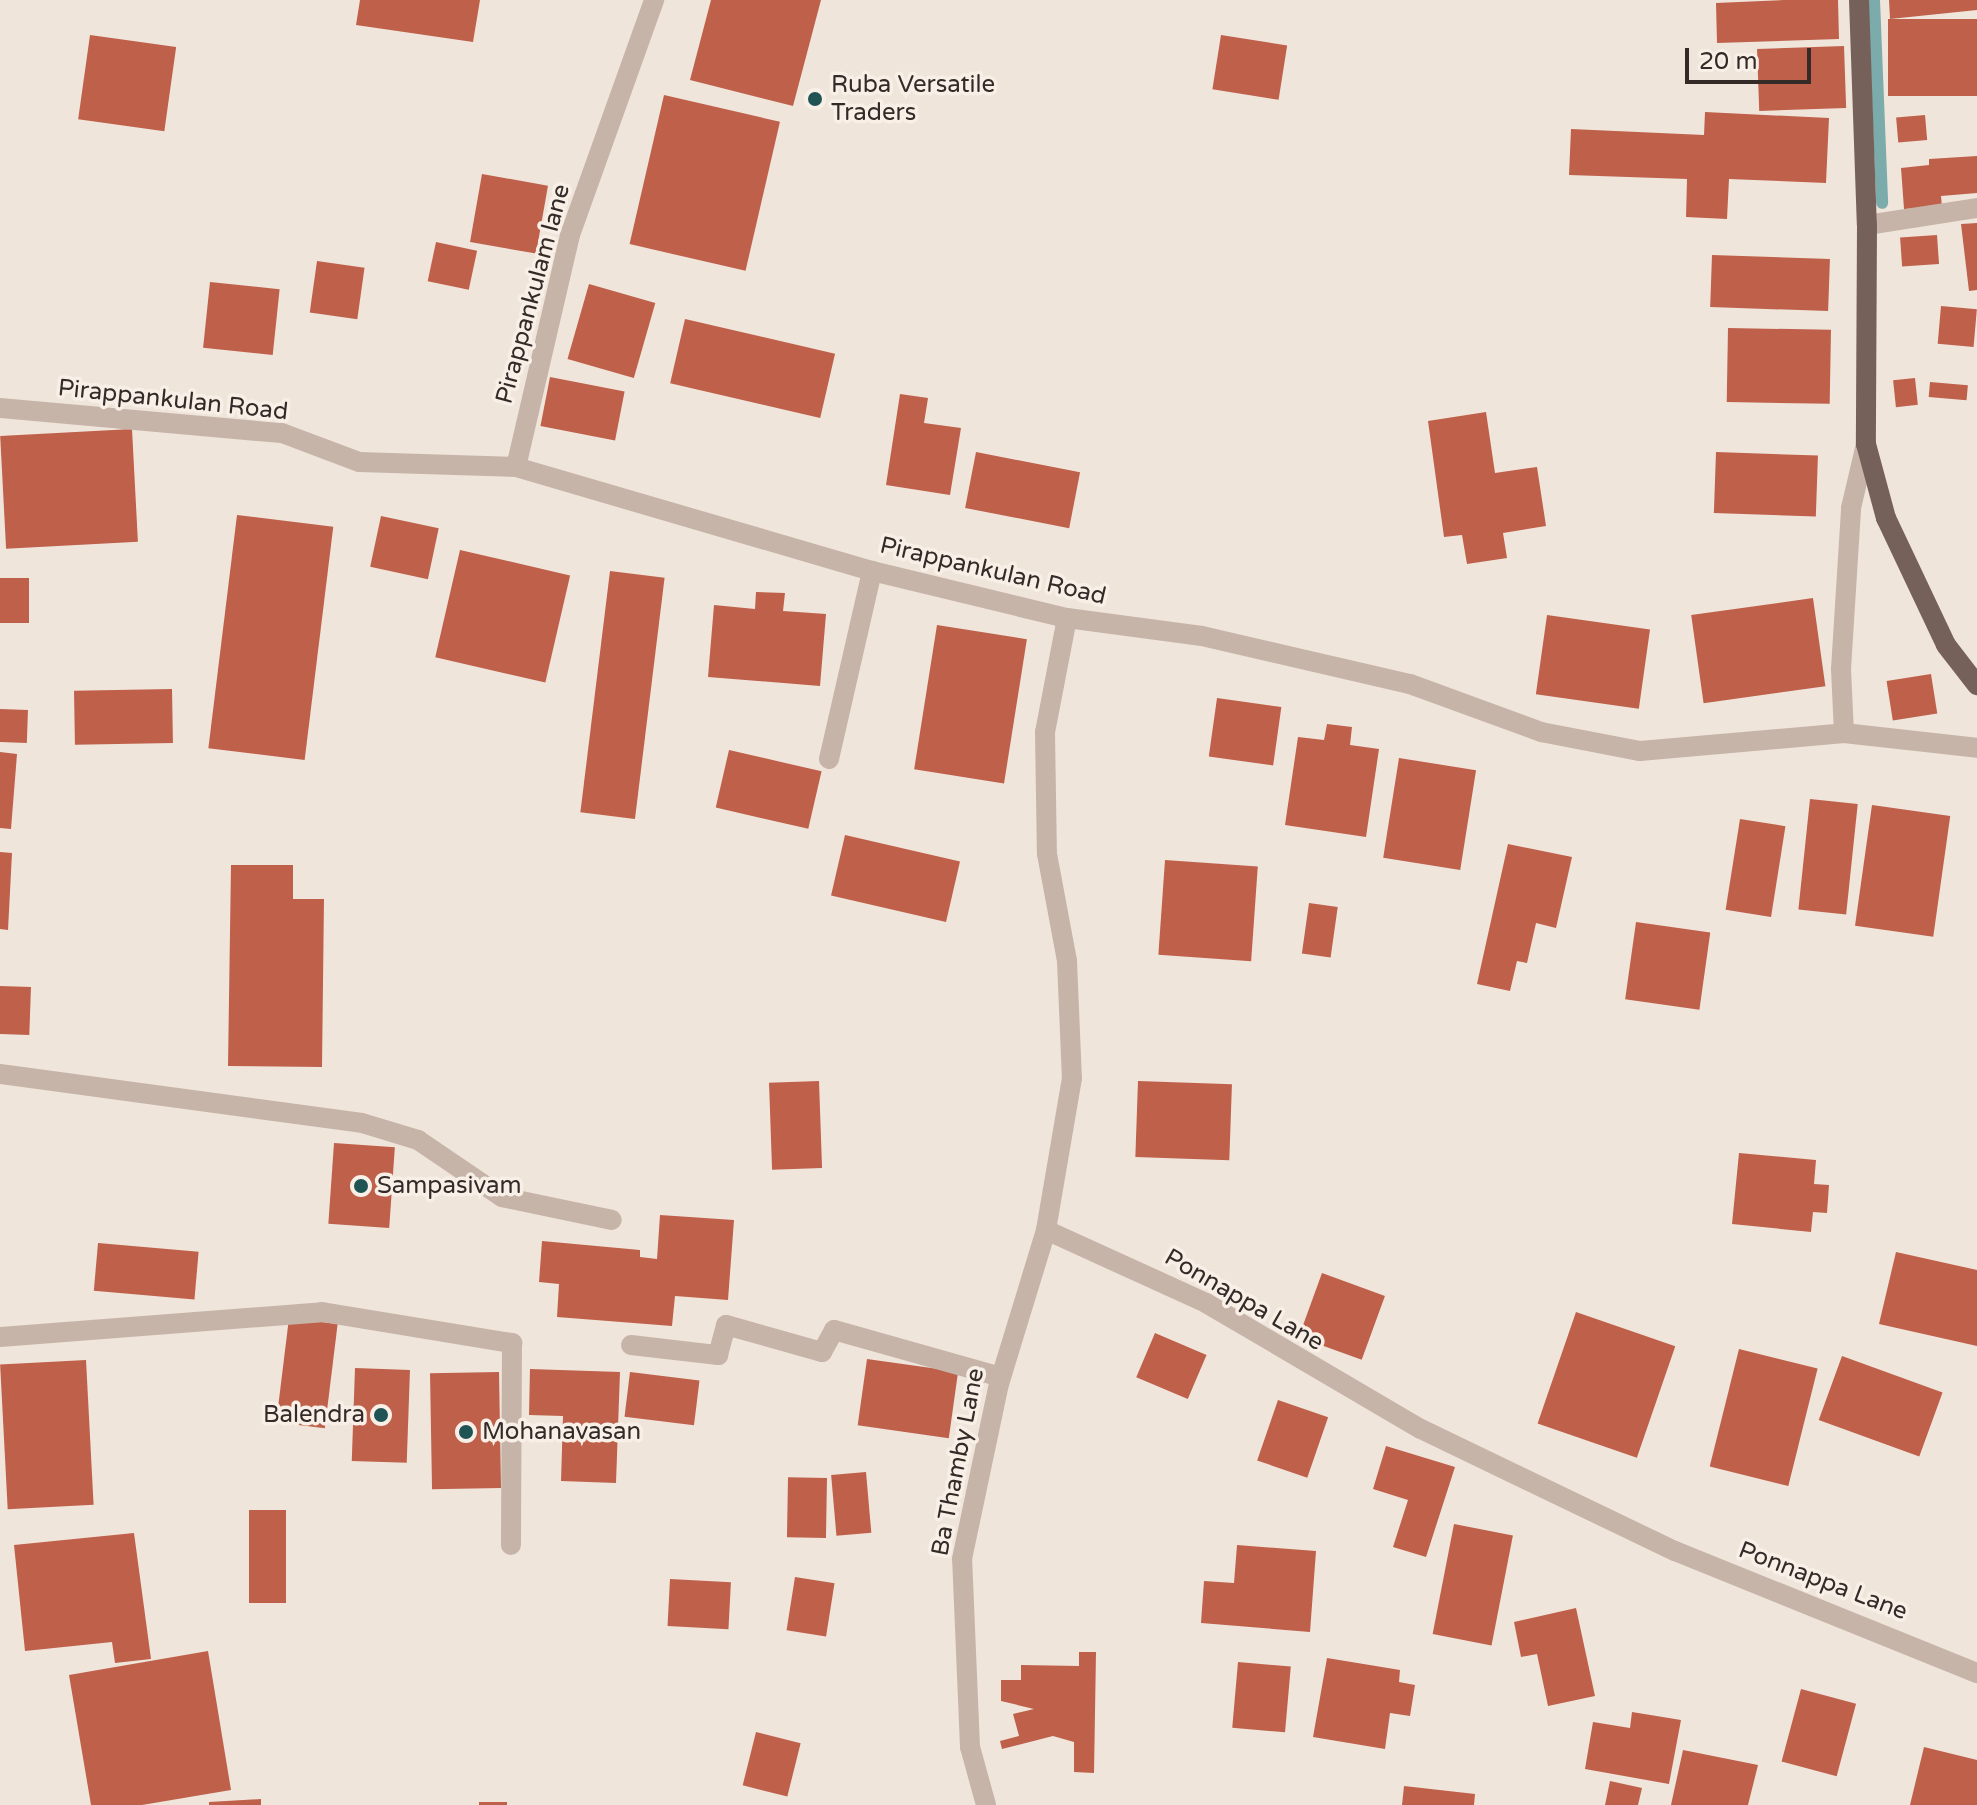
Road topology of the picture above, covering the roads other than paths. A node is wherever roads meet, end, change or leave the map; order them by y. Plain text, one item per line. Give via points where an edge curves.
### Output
1 (654, 0) edge
2 (1859, 0) edge
3 (1977, 208) edge
4 (1867, 225) junction
5 (0, 408) edge
6 (1866, 444) junction
7 (516, 467) junction
8 (872, 571) junction
9 (1067, 618) junction
10 (1977, 685) edge
11 (1844, 733) junction
12 (1977, 748) edge
13 (829, 759) dead end
14 (0, 1074) edge
15 (612, 1220) dead end
16 (1046, 1230) junction
17 (0, 1337) edge
18 (631, 1345) dead end
19 (1001, 1377) junction
20 (511, 1545) dead end
21 (1977, 1673) edge
22 (986, 1805) edge

1 - 7 street, Pirappankulam lane via 570,235
2 - 4 main road
3 - 4 street
4 - 6 main road
5 - 7 street, Pirappankulan Road via 282,433 359,462
6 - 10 main road via 1886,518 1946,645
6 - 11 street via 1851,508 1841,669
7 - 8 street, Pirappankulan Road
8 - 9 street, Pirappankulan Road
8 - 13 street
9 - 11 street, Pirappankulan Road via 1202,636 1410,684 1541,732 1640,751
9 - 16 street via 1045,732 1047,854 1067,961 1072,1078
11 - 12 street, Pirappankulan Road
14 - 15 street via 362,1123 418,1140 502,1197
16 - 19 street, Ba Thamby Lane
16 - 21 street, Ponnappa Lane via 1206,1303 1421,1429 1675,1551
17 - 20 street via 322,1312 512,1343
18 - 19 street via 718,1355 726,1325 822,1352 834,1330
19 - 22 street, Ba Thamby Lane via 962,1559 970,1747

